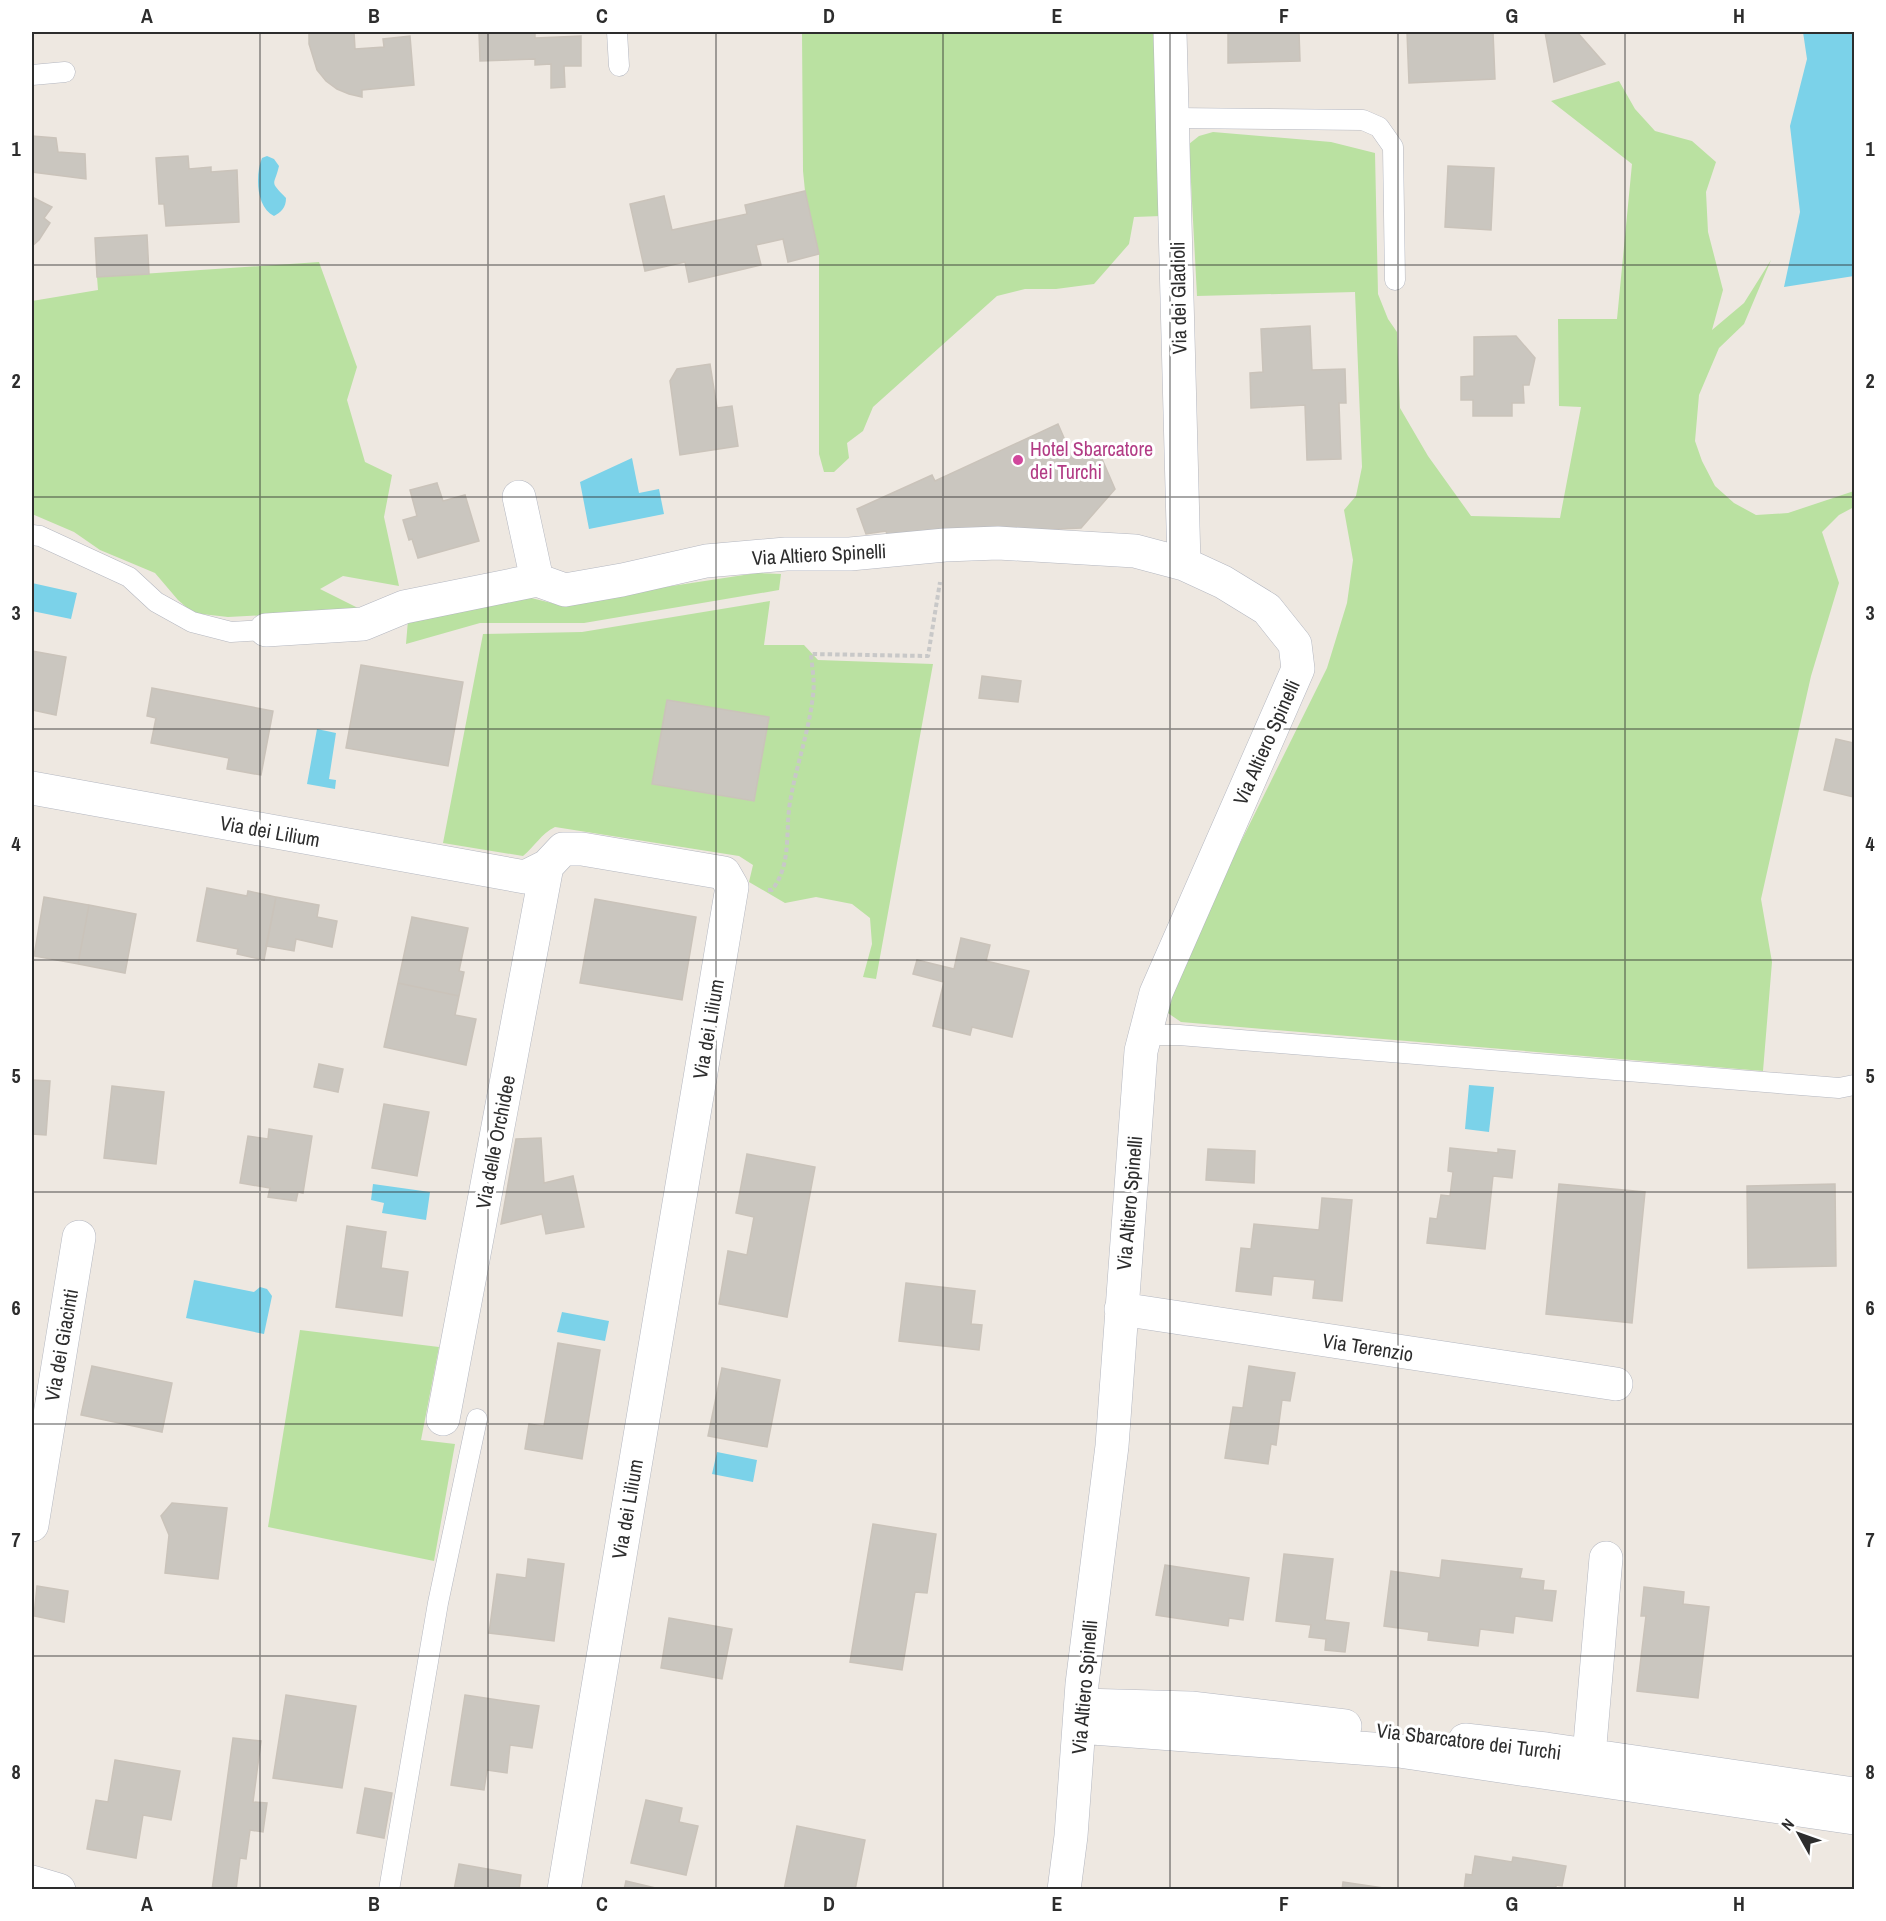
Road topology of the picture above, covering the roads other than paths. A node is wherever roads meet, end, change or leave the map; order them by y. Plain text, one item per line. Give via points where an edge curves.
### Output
1 (617, 32) edge
2 (1170, 32) edge
3 (619, 66) dead end
4 (65, 72) dead end
5 (32, 75) edge
6 (1173, 118) junction
7 (1395, 280) dead end
8 (519, 497) dead end
9 (32, 536) edge
10 (1184, 564) junction
11 (537, 580) junction
12 (266, 630) joint
13 (32, 788) edge
14 (547, 866) junction
15 (1145, 1035) junction
16 (1854, 1085) edge
17 (79, 1237) dead end
18 (1121, 1309) junction
19 (1616, 1384) dead end
20 (443, 1419) dead end
21 (477, 1419) dead end
22 (32, 1525) edge
23 (1606, 1558) dead end
24 (1080, 1716) junction
25 (1589, 1756) junction
26 (1746, 1790) junction
27 (1854, 1794) edge
28 (1854, 1818) edge
29 (32, 1882) edge
30 (59, 1890) edge
31 (389, 1890) edge
32 (564, 1890) edge
33 (1064, 1890) edge

1 - 3 lane
2 - 6 street, Via dei Gladioli
4 - 5 lane
6 - 7 lane via 1363,120 1379,127 1394,147
6 - 10 street, Via dei Gladioli
8 - 11 street
9 - 12 lane via 40,536 129,577 156,602 192,622 231,632
10 - 11 street, Via Altiero Spinelli via 1135,551 998,543 706,561 565,590
10 - 15 street, Via Altiero Spinelli via 1267,609 1294,644 1298,669 1156,993
11 - 12 street via 404,607 363,624
13 - 14 street, Via dei Lilium via 525,877
14 - 20 street, Via delle Orchidee
14 - 32 street, Via dei Lilium via 563,849 582,849 724,873 732,887
15 - 16 lane via 1191,1035 1839,1088
15 - 18 street, Via Altiero Spinelli
17 - 22 street, Via dei Giacinti
18 - 19 street, Via Terenzio
18 - 24 street, Via Altiero Spinelli via 1112,1446
21 - 31 lane via 438,1604
23 - 25 street
24 - 25 street, Via Sbarcatore dei Turchi via 1191,1708
24 - 26 street
24 - 33 street, Via Altiero Spinelli
25 - 26 street, Via Sbarcatore dei Turchi
26 - 27 street, Via Sbarcatore dei Turchi
26 - 28 street
29 - 30 street

